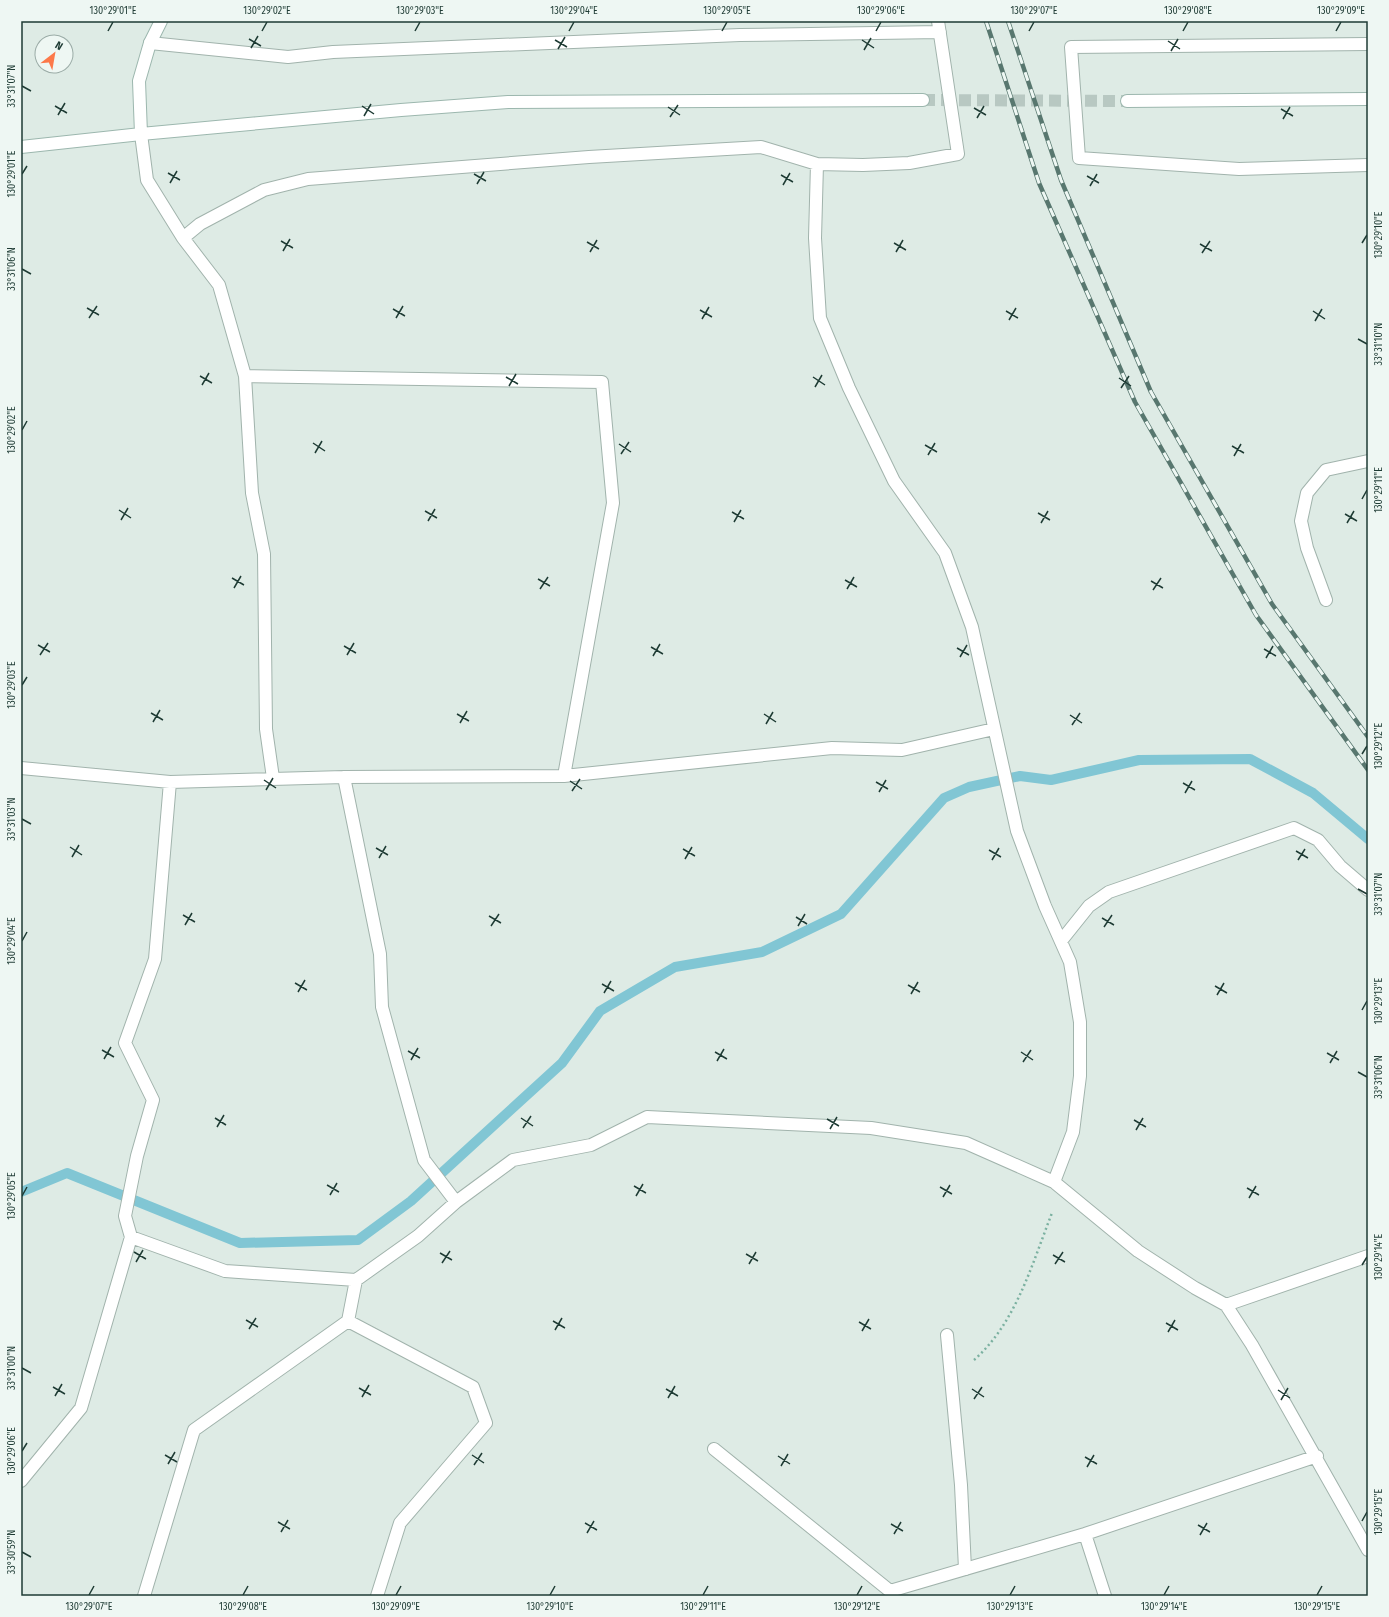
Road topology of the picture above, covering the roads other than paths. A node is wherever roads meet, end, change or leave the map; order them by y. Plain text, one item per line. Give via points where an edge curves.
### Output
1 (161, 21) edge
2 (939, 26) edge
3 (150, 43) junction
4 (1368, 44) edge
5 (1368, 99) edge
6 (923, 100) tunnel mouth
7 (1127, 101) tunnel mouth
8 (141, 134) junction
9 (21, 147) edge
10 (817, 164) junction
11 (1368, 165) edge
12 (183, 238) junction
13 (244, 376) junction
14 (1368, 461) edge
15 (1326, 600) dead end
16 (994, 729) junction
17 (21, 768) edge
18 (564, 776) junction
19 (344, 777) junction
20 (273, 778) junction
21 (170, 782) junction
22 (1368, 890) edge
23 (1061, 941) junction
24 (1058, 1185) junction
25 (456, 1202) junction
26 (131, 1237) junction
27 (1368, 1256) edge
28 (356, 1280) junction
29 (1226, 1305) junction
30 (348, 1321) junction
31 (947, 1335) dead end
32 (714, 1449) dead end
33 (1317, 1456) junction
34 (21, 1481) edge
35 (1085, 1534) junction
36 (1368, 1550) edge
37 (965, 1569) junction
38 (892, 1593) edge
39 (144, 1596) edge
40 (376, 1596) edge
41 (1105, 1596) edge

1 - 3 street
2 - 3 street via 333,52 288,57
2 - 10 street via 958,154 909,163
3 - 8 street via 139,81
4 - 11 street via 1071,47 1079,158 1239,169
5 - 7 street
6 - 8 street via 508,102 393,110
8 - 9 street
8 - 12 street via 148,180
10 - 12 street via 761,147 589,157 308,179 264,190 200,224
10 - 16 street via 815,238 820,318 849,388 894,481 945,553 972,627
12 - 13 street via 219,285
13 - 18 street via 602,382 613,503
13 - 20 street via 252,493 264,554 266,729
14 - 15 street via 1326,470 1307,493 1301,521
16 - 18 street via 902,750 832,748
16 - 23 street via 1017,832
17 - 21 street
18 - 19 street
19 - 20 street
19 - 25 street via 380,954 382,1007 424,1160
20 - 21 street
21 - 26 street via 155,959 125,1043 153,1100 137,1156 125,1216
22 - 23 street via 1340,866 1318,840 1294,828 1109,892 1089,906
23 - 24 street via 1070,962 1080,1022 1080,1076 1073,1132
24 - 25 street via 966,1143 871,1128 647,1117 591,1145 512,1160
24 - 29 street via 1138,1251
25 - 28 street via 418,1236
26 - 28 street via 225,1271
26 - 34 street via 81,1408
27 - 29 street
28 - 30 street
29 - 33 street
30 - 39 street via 194,1430
30 - 40 street via 473,1387 486,1424 400,1523
31 - 37 street via 961,1485
32 - 38 street
33 - 35 street
33 - 36 street
35 - 37 street
35 - 41 street
37 - 38 street

